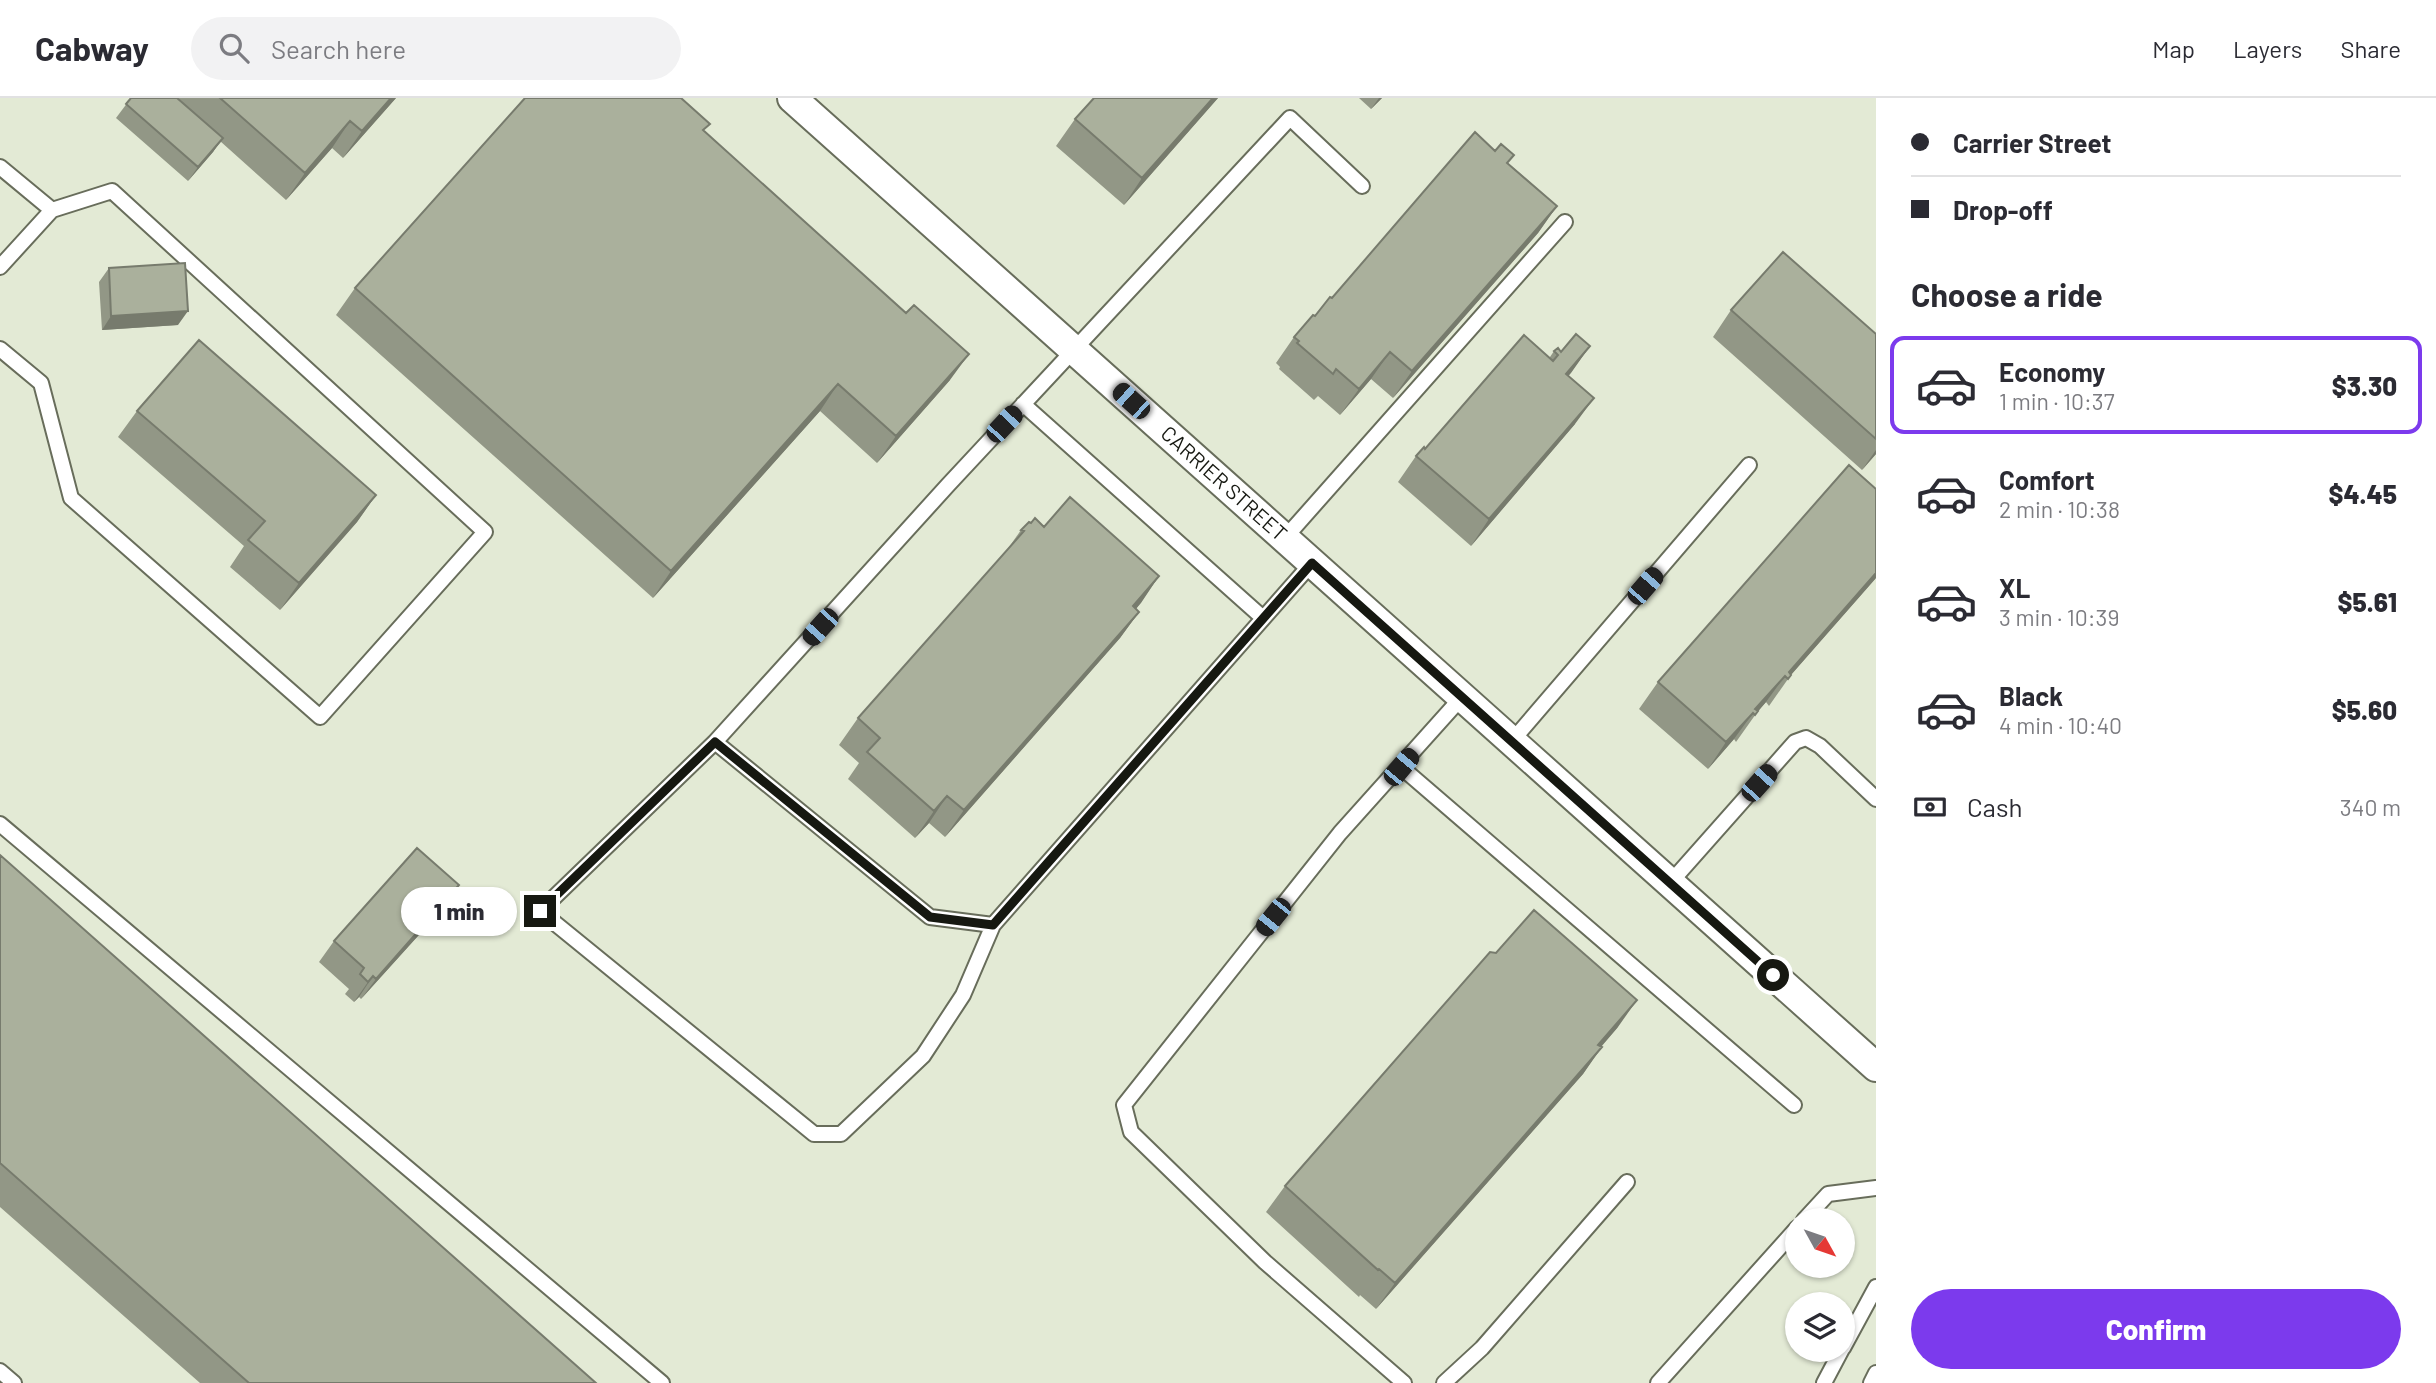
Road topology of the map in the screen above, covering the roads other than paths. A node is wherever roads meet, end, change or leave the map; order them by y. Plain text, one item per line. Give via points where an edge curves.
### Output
1 (792, 98) edge
2 (0, 167) edge
3 (1362, 186) dead end
4 (52, 210) junction
5 (1565, 222) dead end
6 (0, 267) edge
7 (0, 349) edge
8 (1074, 350) junction
9 (1023, 404) junction
10 (1749, 465) dead end
11 (1284, 539) junction
12 (1312, 563) junction
13 (1263, 618) junction
14 (1462, 697) junction
15 (1512, 741) junction
16 (715, 742) junction
17 (1401, 767) junction
18 (1876, 799) edge
19 (0, 824) edge
20 (1670, 883) junction
21 (993, 925) junction
22 (1876, 1067) edge
23 (1794, 1105) dead end
24 (1627, 1181) dead end
25 (1876, 1188) edge
26 (1815, 1208) edge
27 (1785, 1241) edge
28 (1876, 1287) edge
29 (1855, 1325) edge
30 (1835, 1362) edge
31 (0, 1371) edge
32 (1876, 1373) edge
33 (14, 1383) edge
34 (662, 1383) edge
35 (1404, 1383) edge
36 (1444, 1383) edge
37 (1658, 1383) edge
38 (1824, 1383) edge
39 (1871, 1383) edge

1 - 8 street, CARRIER STREET
2 - 4 lane
3 - 8 lane via 1290,118
4 - 6 lane
4 - 7 lane via 112,191 485,533 320,717 71,498 41,383
5 - 11 lane
8 - 9 lane
8 - 11 street, CARRIER STREET
9 - 13 lane
9 - 16 lane
10 - 15 lane
11 - 12 street, CARRIER STREET
12 - 13 lane
12 - 14 street, CARRIER STREET
13 - 21 lane
14 - 15 street, CARRIER STREET
14 - 17 lane
15 - 20 street, CARRIER STREET
16 - 21 lane via 930,917
16 - 21 lane via 540,911 814,1134 841,1134 923,1056 963,995
17 - 23 lane
17 - 35 lane via 1340,833 1124,1105 1131,1132 1139,1140 1265,1262
18 - 20 lane via 1806,738 1794,743
19 - 34 lane
20 - 22 street, CARRIER STREET
24 - 36 lane via 1482,1348
25 - 26 lane via 1828,1194
27 - 37 lane
28 - 29 lane
30 - 38 lane
31 - 33 lane
32 - 39 lane

